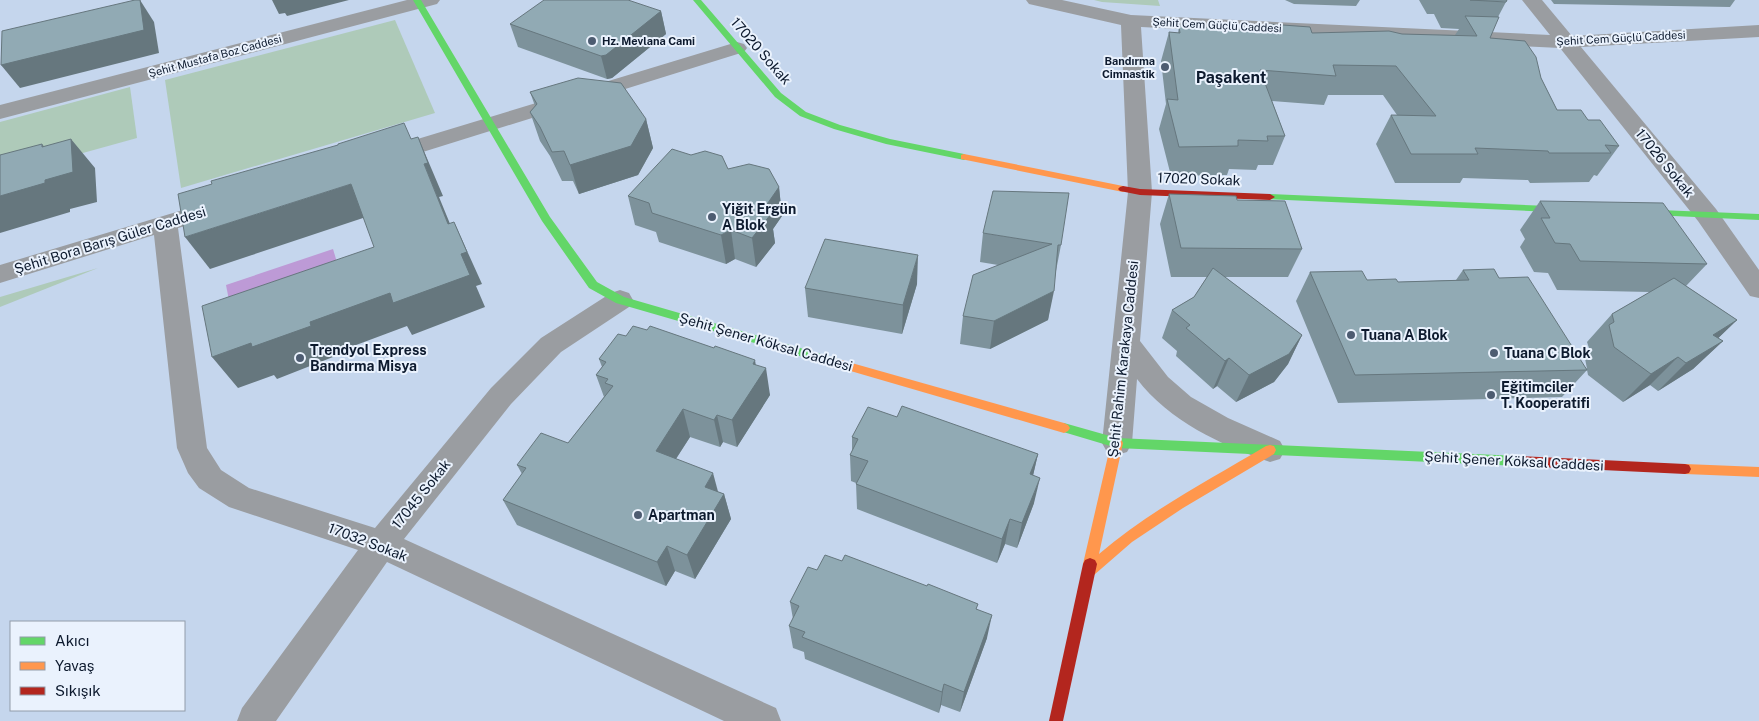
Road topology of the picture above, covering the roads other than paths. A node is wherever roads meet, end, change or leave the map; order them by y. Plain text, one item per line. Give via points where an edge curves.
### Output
1 (697, 0) edge
2 (1036, 0) edge
3 (1532, 0) edge
4 (422, 1) edge
5 (1131, 20) junction
6 (1759, 31) edge
7 (1565, 42) junction
8 (737, 48) junction
9 (0, 112) edge
10 (490, 124) junction
11 (368, 162) edge
12 (1140, 192) junction
13 (1588, 210) edge
14 (201, 212) edge
15 (1618, 212) edge
16 (1707, 216) junction
17 (1759, 217) edge
18 (165, 223) junction
19 (0, 274) edge
20 (1759, 289) edge
21 (620, 300) junction
22 (1126, 343) junction
23 (1117, 443) junction
24 (1270, 450) junction
25 (1759, 472) edge
26 (381, 544) junction
27 (1089, 571) junction
28 (255, 721) edge
29 (763, 721) edge
30 (1056, 721) edge

1 - 8 main road, 17020 Sokak
2 - 5 street, Şehit Cem Güçlü Caddesi
3 - 7 street, 17026 Sokak
4 - 9 street, Şehit Mustafa Boz Caddesi
4 - 10 main road, Şehit Şener Köksal Caddesi
5 - 7 street, Şehit Cem Güçlü Caddesi
5 - 12 street, Şehit Rahim Karakaya Caddesi
6 - 7 street, Şehit Cem Güçlü Caddesi
7 - 16 street, 17026 Sokak
8 - 10 street
8 - 12 main road, 17020 Sokak via 778,95 803,114 838,127 889,142
10 - 11 street
10 - 21 main road, Şehit Şener Köksal Caddesi via 571,256 593,285
12 - 13 main road, 17020 Sokak
12 - 22 street, Şehit Rahim Karakaya Caddesi
14 - 18 street, Şehit Bora Barış Güler Caddesi
15 - 16 main road
16 - 17 main road
16 - 20 street, 17026 Sokak
18 - 19 street, Şehit Bora Barış Güler Caddesi
18 - 26 street, 17032 Sokak via 192,448 199,464 210,479 240,498
21 - 23 main road, Şehit Şener Köksal Caddesi
21 - 26 street, 17045 Sokak via 551,345 501,396
22 - 23 street, Şehit Rahim Karakaya Caddesi
22 - 24 street, Şehit Şener Köksal Caddesi via 1171,398 1206,420
23 - 24 main road, Şehit Şener Köksal Caddesi
23 - 27 main road, Şehit Rahim Karakaya Caddesi
24 - 25 main road, Şehit Şener Köksal Caddesi
24 - 27 main road via 1127,538
26 - 28 street, 17045 Sokak
26 - 29 street, 17032 Sokak
27 - 30 main road, Şehit Rahim Karakaya Caddesi

